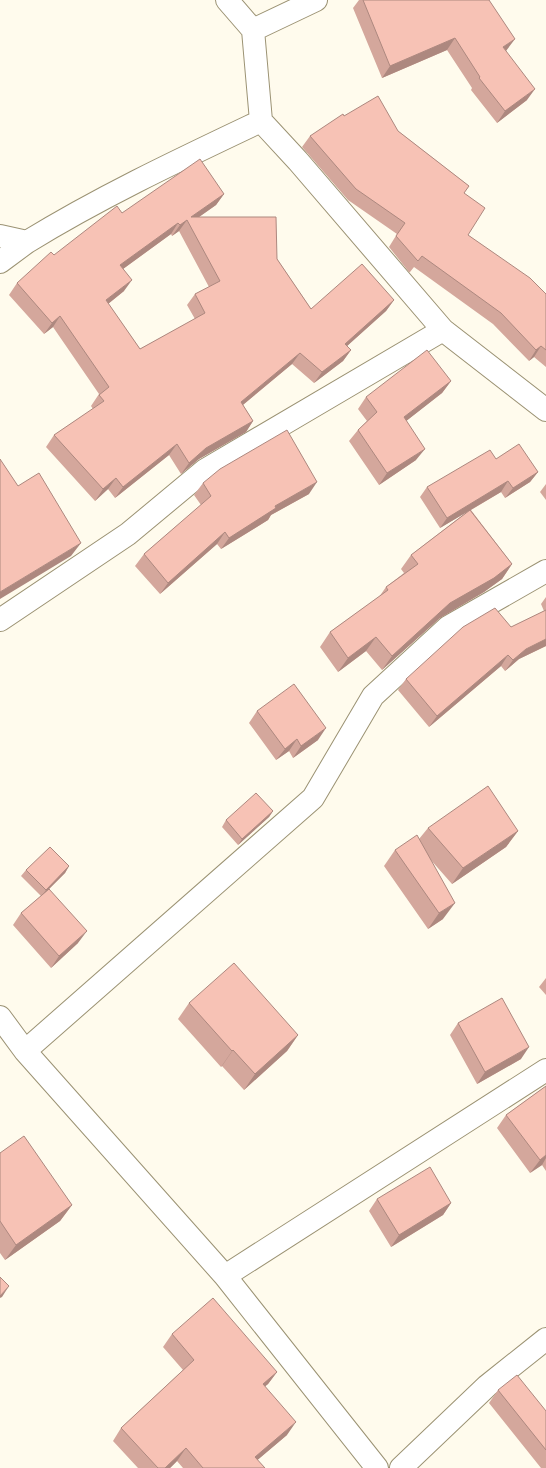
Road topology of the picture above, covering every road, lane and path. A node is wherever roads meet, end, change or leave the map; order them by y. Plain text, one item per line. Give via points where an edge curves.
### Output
1 (227, 0) edge
2 (316, 0) edge
3 (252, 30) junction
4 (261, 121) junction
5 (0, 236) edge
6 (27, 242) junction
7 (0, 262) edge
8 (443, 330) junction
9 (546, 410) edge
10 (546, 571) edge
11 (0, 620) edge
12 (0, 1017) edge
13 (25, 1051) junction
14 (546, 1070) edge
15 (225, 1276) junction
16 (546, 1339) edge
17 (377, 1468) edge
18 (401, 1468) edge

1 - 3 street
2 - 3 street
3 - 4 street
4 - 6 street via 125,187
4 - 8 street
5 - 6 street
6 - 7 street
8 - 9 street
8 - 11 street via 205,470 128,534
10 - 13 street via 442,632 373,696 313,798
12 - 13 street
13 - 15 street
14 - 15 street
15 - 17 street
16 - 18 street via 488,1386

